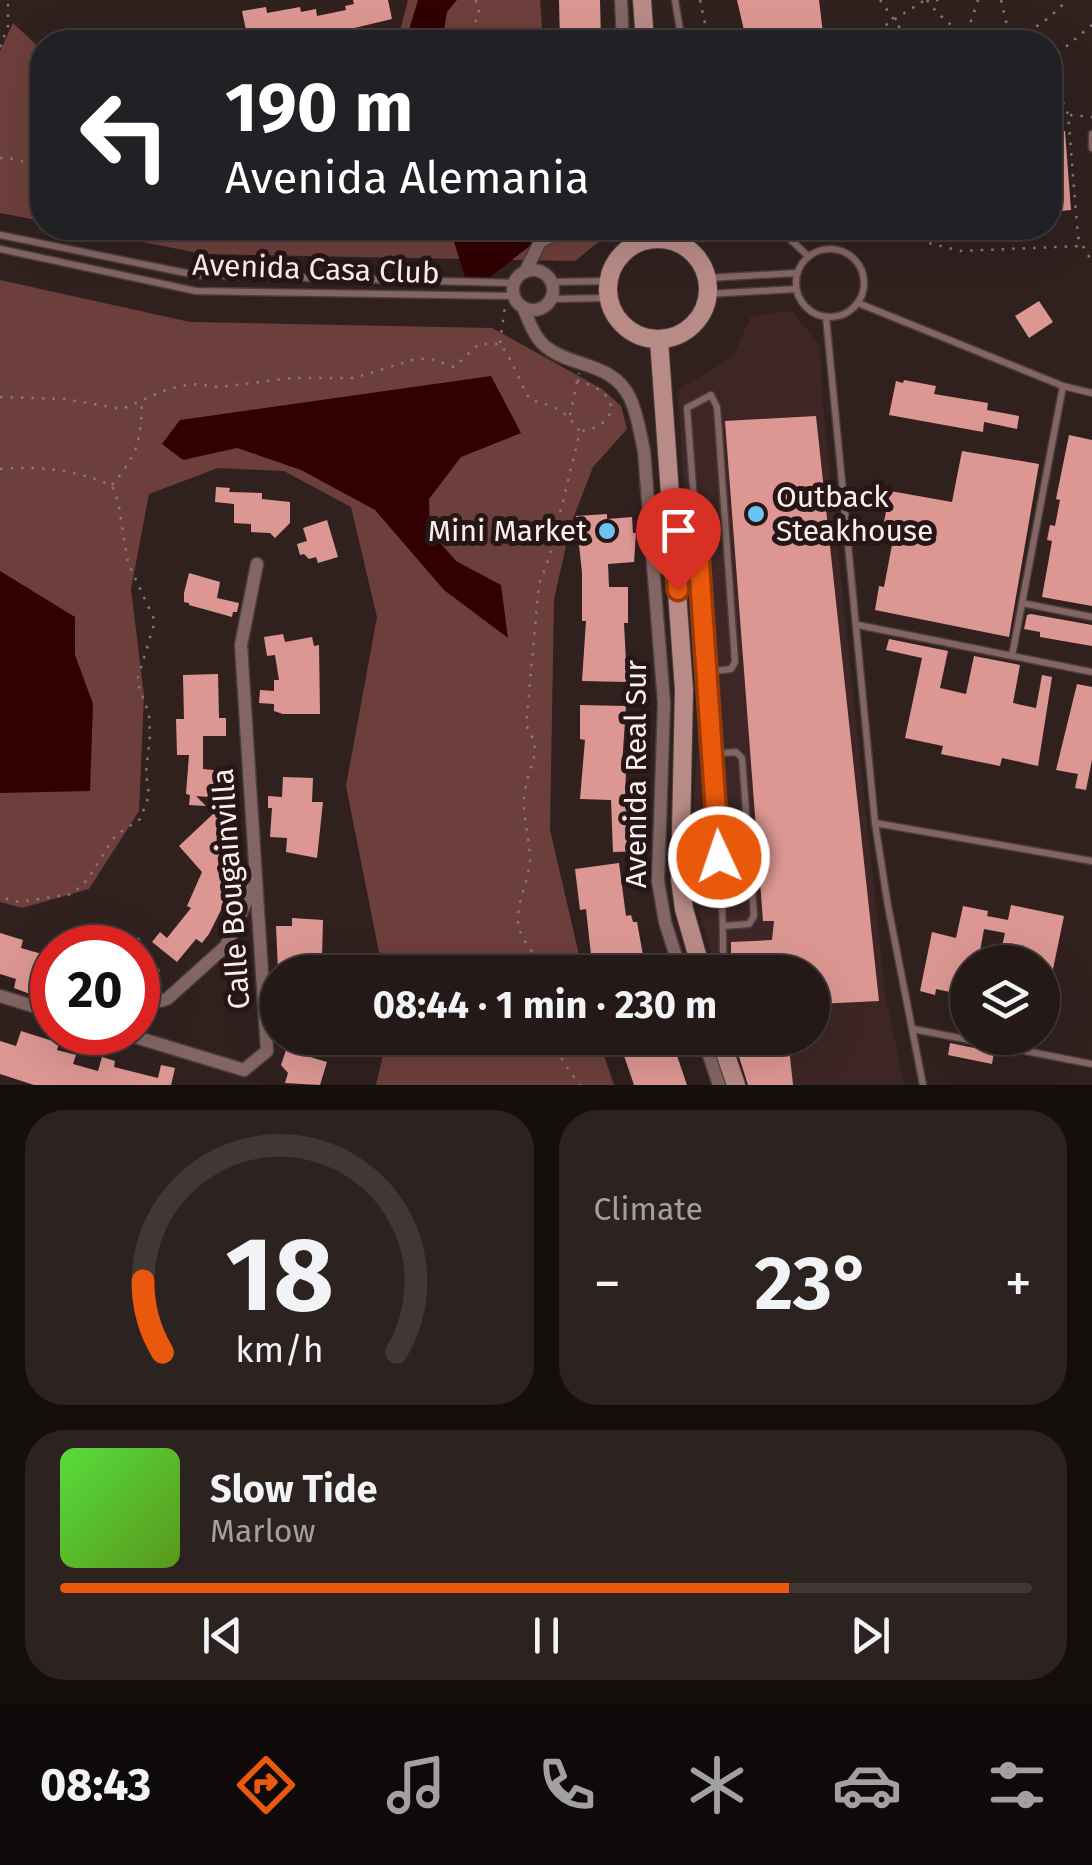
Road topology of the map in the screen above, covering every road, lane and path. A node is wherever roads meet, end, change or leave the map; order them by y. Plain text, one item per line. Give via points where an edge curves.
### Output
1 (8, 0) edge
2 (476, 0) edge
3 (621, 0) edge
4 (642, 0) edge
5 (675, 0) edge
6 (700, 0) edge
7 (880, 0) edge
8 (926, 0) edge
9 (936, 0) edge
10 (945, 0) edge
11 (978, 0) edge
12 (1001, 0) edge
13 (1067, 0) edge
14 (894, 20) junction
15 (1092, 25) edge
16 (472, 30) edge
17 (622, 30) edge
18 (644, 30) edge
19 (680, 30) edge
20 (706, 30) edge
21 (878, 30) edge
22 (901, 30) edge
23 (959, 30) edge
24 (968, 30) edge
25 (1008, 30) edge
26 (1032, 30) edge
27 (0, 47) edge
28 (1062, 50) edge
29 (1062, 100) edge
30 (1068, 114) junction
31 (1092, 117) edge
32 (1092, 134) edge
33 (1092, 148) edge
34 (0, 158) edge
35 (30, 164) edge
36 (0, 235) edge
37 (544, 240) edge
38 (643, 240) edge
39 (669, 240) edge
40 (791, 240) edge
41 (917, 240) edge
42 (1082, 246) junction
43 (0, 249) edge
44 (532, 256) junction
45 (808, 256) junction
46 (1092, 262) edge
47 (541, 272) junction
48 (797, 273) junction
49 (552, 282) junction
50 (708, 286) junction
51 (608, 289) junction
52 (796, 289) junction
53 (519, 290) junction
54 (551, 299) junction
55 (858, 303) junction
56 (540, 309) junction
57 (826, 317) junction
58 (533, 329) junction
59 (659, 340) junction
60 (500, 344) junction
61 (581, 362) junction
62 (577, 380) junction
63 (1063, 386) junction
64 (1092, 394) edge
65 (0, 396) edge
66 (142, 401) junction
67 (570, 416) junction
68 (580, 432) junction
69 (0, 469) edge
70 (112, 486) junction
71 (674, 524) junction
72 (698, 548) junction
73 (257, 564) dead end
74 (1022, 603) junction
75 (1092, 617) edge
76 (858, 625) junction
77 (1012, 656) junction
78 (707, 672) junction
79 (1092, 672) edge
80 (713, 754) junction
81 (875, 823) junction
82 (1092, 861) edge
83 (256, 880) junction
84 (0, 897) edge
85 (724, 926) junction
86 (535, 955) edge
87 (676, 955) edge
88 (697, 955) edge
89 (723, 955) edge
90 (0, 996) edge
91 (160, 1000) edge
92 (30, 1005) edge
93 (913, 1028) junction
94 (160, 1044) edge
95 (560, 1055) edge
96 (708, 1055) edge
97 (726, 1055) edge
98 (1092, 1064) edge
99 (580, 1085) edge
100 (718, 1085) edge
101 (736, 1085) edge
102 (923, 1085) edge

1 - 27 path
2 - 16 path
3 - 17 street
4 - 18 street
5 - 19 lane
6 - 20 path
7 - 14 path
8 - 14 path
8 - 23 path
9 - 10 path
11 - 24 path
12 - 25 path
13 - 26 path
14 - 21 path
14 - 22 path
15 - 28 path
29 - 30 path
30 - 31 path
30 - 42 path
32 - 33 lane
34 - 35 path
36 - 53 lane, Avenida Casa Club via 196,275
37 - 44 street
38 - 51 street via 612,268
39 - 50 street via 694,254
40 - 45 lane
41 - 42 path via 961,251
42 - 46 path
43 - 53 lane, Avenida Casa Club via 196,291
44 - 47 street
44 - 53 street
45 - 48 lane
45 - 55 lane via 826,249 853,258 864,285
47 - 49 street
47 - 53 street
48 - 50 lane
48 - 52 lane
49 - 51 lane
49 - 54 street
50 - 52 lane
50 - 59 street via 698,321
51 - 54 lane
51 - 59 street via 621,323
52 - 57 lane via 806,308
53 - 56 street
53 - 58 street
53 - 60 path via 502,313
54 - 56 street
55 - 57 lane
55 - 63 lane
56 - 58 street
57 - 76 lane
58 - 61 street, Avenida Real Sur via 551,351
59 - 71 street
60 - 66 path via 479,344 454,368 416,358 354,378 192,384
60 - 67 path via 530,400
61 - 62 path
61 - 87 street, Avenida Real Sur via 605,371 630,397 644,451 664,704 658,881
62 - 67 path
62 - 68 path via 602,392 609,404 602,426
63 - 64 lane
63 - 74 lane
65 - 66 path via 122,409
66 - 70 path via 138,447
67 - 68 path
68 - 86 path via 539,584 526,726 536,743 525,788 530,862 518,921
69 - 70 path via 69,471
70 - 84 path via 128,563 155,621 137,682 149,714 150,796 140,819 116,836 72,894 19,902
71 - 72 lane
71 - 88 street via 684,704 680,879
72 - 78 lane
72 - 78 lane via 687,408 711,396 735,662 731,669
73 - 83 street, Calle Bougainvilla via 241,645
74 - 75 lane
74 - 77 lane
76 - 77 lane
76 - 81 lane
77 - 79 lane
78 - 80 lane
80 - 85 lane
80 - 85 lane via 736,752 742,758 754,916 748,924
81 - 82 lane
81 - 93 lane
83 - 91 street via 226,946
83 - 94 street, Calle Bougainvilla via 266,1051 244,1070
85 - 89 lane
90 - 92 street
93 - 98 lane
93 - 102 lane
95 - 99 path
96 - 100 street
97 - 101 street

